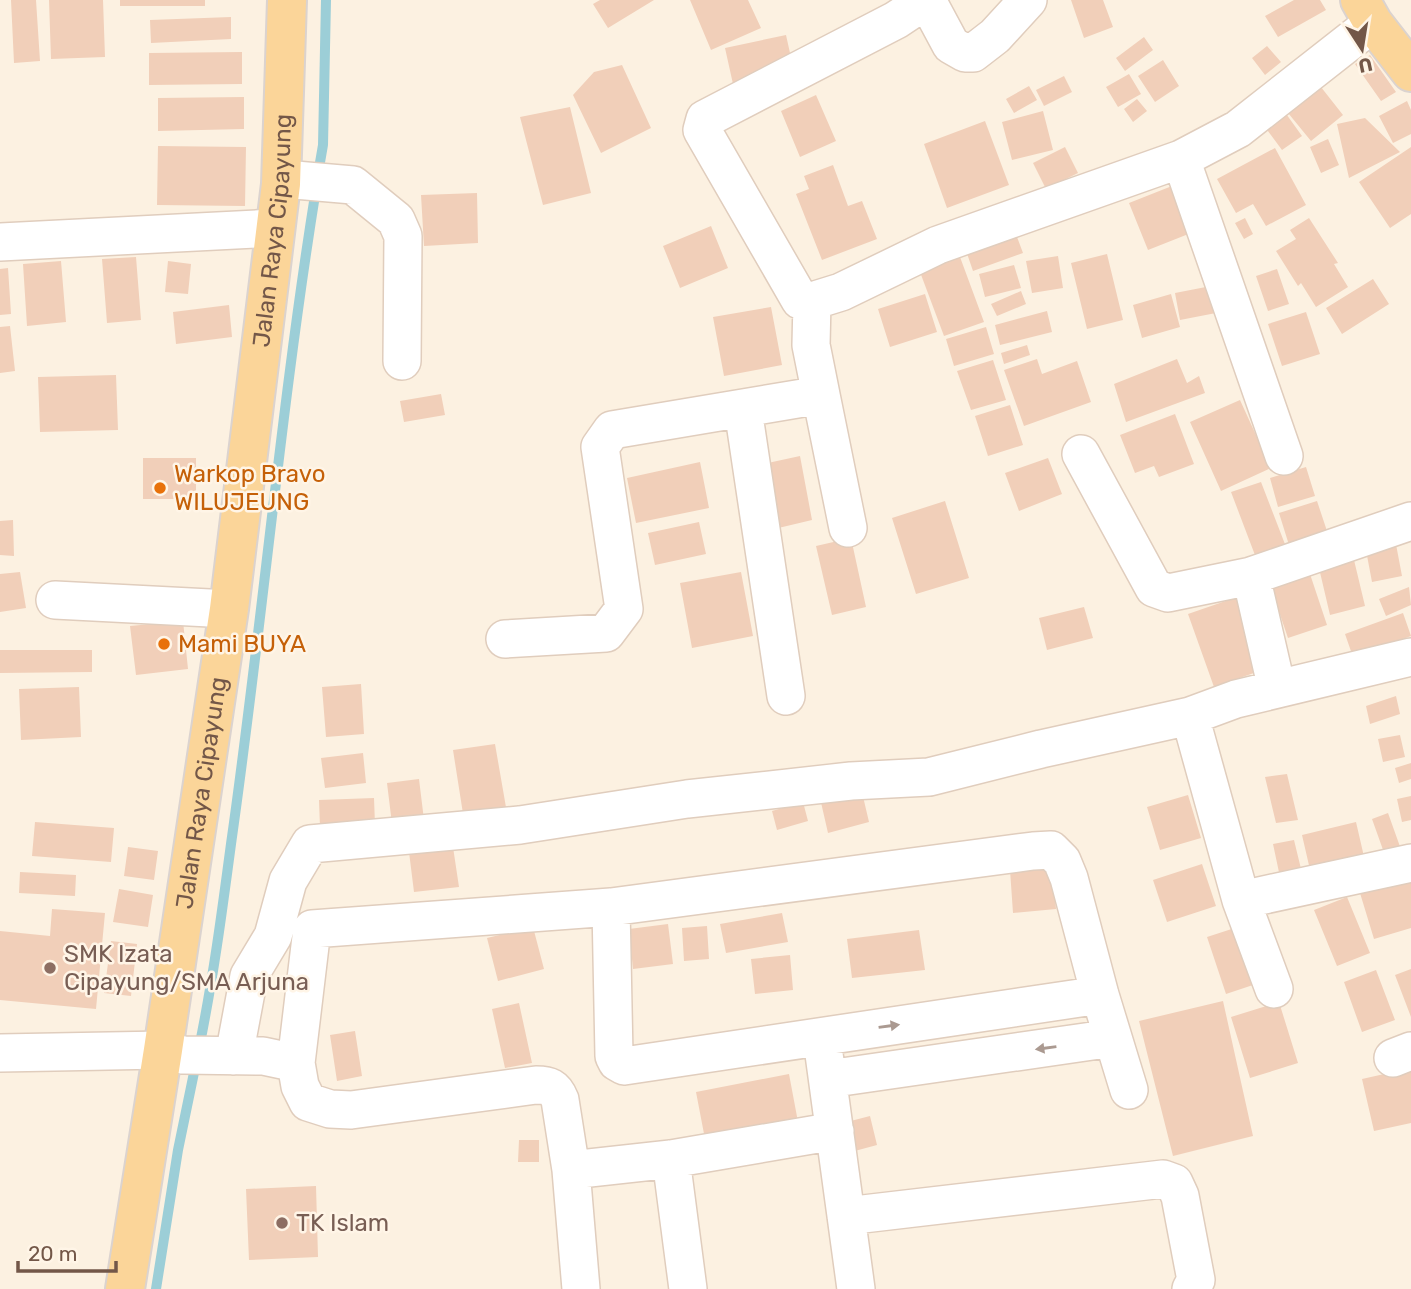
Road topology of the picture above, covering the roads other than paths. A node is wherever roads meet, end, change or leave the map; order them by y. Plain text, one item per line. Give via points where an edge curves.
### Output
1 (287, 0) edge
2 (1028, 0) edge
3 (1367, 11) edge
4 (1411, 72) edge
5 (1181, 159) junction
6 (288, 182) junction
7 (274, 228) junction
8 (0, 242) edge
9 (812, 301) junction
10 (402, 361) dead end
11 (821, 395) junction
12 (743, 409) junction
13 (1081, 454) dead end
14 (1284, 456) dead end
15 (1411, 521) edge
16 (848, 527) dead end
17 (1251, 576) junction
18 (55, 600) dead end
19 (229, 609) junction
20 (505, 639) dead end
21 (1411, 657) edge
22 (1277, 689) junction
23 (786, 696) dead end
24 (1189, 716) junction
25 (1411, 863) edge
26 (1241, 900) junction
27 (611, 907) junction
28 (1274, 989) dead end
29 (1100, 995) junction
30 (821, 1036) junction
31 (1113, 1038) junction
32 (0, 1053) edge
33 (173, 1053) junction
34 (264, 1059) junction
35 (828, 1079) junction
36 (1129, 1090) dead end
37 (835, 1131) junction
38 (671, 1159) junction
39 (571, 1170) junction
40 (846, 1216) junction
41 (125, 1289) edge
42 (581, 1289) edge
43 (688, 1289) edge
44 (856, 1289) edge
45 (1191, 1289) edge

1 - 6 main road, Jalan Raya Cipayung
2 - 9 street via 973,53 951,45 929,4 920,4 705,118 702,130 800,300
3 - 4 main road
3 - 5 street via 1291,88 1238,129
5 - 9 street via 938,245 841,292
5 - 14 street
6 - 7 main road, Jalan Raya Cipayung
6 - 10 street via 353,184 396,220 403,236
7 - 8 street
7 - 19 main road, Jalan Raya Cipayung
9 - 11 street via 811,345
11 - 12 street
11 - 16 street
12 - 20 street via 612,430 600,447 624,609 606,633
12 - 23 street
13 - 17 street via 1154,588 1168,593
15 - 17 street
17 - 22 street
18 - 19 street
19 - 33 main road, Jalan Raya Cipayung
21 - 22 street
22 - 24 street
24 - 26 street
24 - 34 street via 929,777 700,797 520,825 310,844 288,881 273,936 249,976
25 - 26 street
26 - 28 street
27 - 29 street via 1051,850 1069,878
27 - 30 street via 617,1062 624,1066
27 - 34 street via 312,929
30 -> 29 street
29 - 31 street
30 - 35 street
31 -> 35 street
31 - 36 street
32 - 33 street
33 - 34 street
33 - 41 main road, Jalan Raya Cipayung
34 - 39 street via 300,1086 308,1101 330,1109 548,1085 560,1100
35 - 37 street
37 - 38 street
37 - 40 street
38 - 39 street
38 - 43 street
39 - 42 street
40 - 44 street
40 - 45 street via 1163,1179 1174,1183 1180,1196 1196,1280

